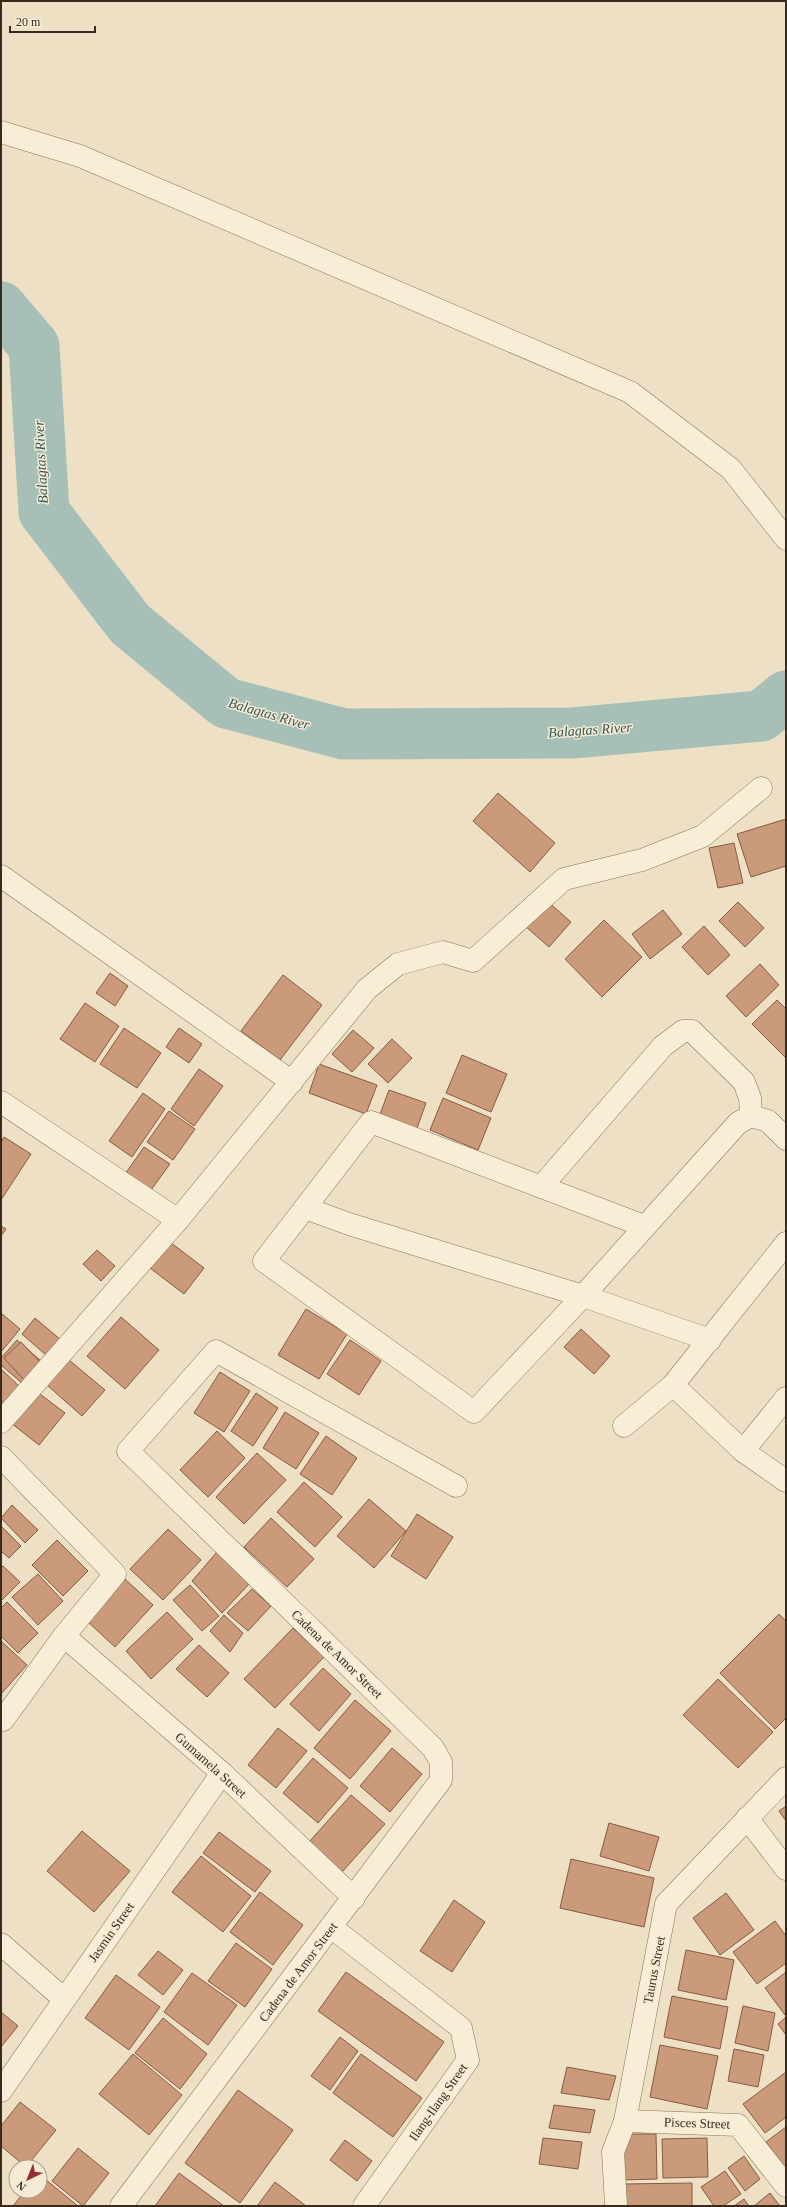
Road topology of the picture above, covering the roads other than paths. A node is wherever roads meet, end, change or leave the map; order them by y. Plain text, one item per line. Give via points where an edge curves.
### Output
1 (1, 132) edge
2 (786, 539) edge
3 (761, 788) dead end
4 (1, 876) edge
5 (292, 1082) junction
6 (1, 1102) edge
7 (750, 1116) junction
8 (786, 1139) edge
9 (541, 1187) junction
10 (305, 1208) junction
11 (178, 1220) junction
12 (644, 1226) junction
13 (786, 1243) edge
14 (583, 1296) junction
15 (710, 1340) junction
16 (673, 1385) junction
17 (786, 1398) edge
18 (1, 1422) edge
19 (624, 1426) dead end
20 (743, 1451) junction
21 (1, 1457) edge
22 (786, 1481) edge
23 (456, 1486) dead end
24 (64, 1636) junction
25 (1, 1719) edge
26 (222, 1773) junction
27 (786, 1778) edge
28 (747, 1818) junction
29 (786, 1869) edge
30 (354, 1898) junction
31 (332, 1927) junction
32 (1, 1944) edge
33 (64, 1999) junction
34 (1, 2091) edge
35 (625, 2121) junction
36 (786, 2186) edge
37 (121, 2206) edge
38 (364, 2206) edge
39 (616, 2206) edge

1 - 2 street via 80,156 630,392 731,469
3 - 5 street via 703,836 642,860 564,879 473,961 443,952 398,964 367,989
4 - 5 street
5 - 11 street
6 - 11 street
7 - 8 street via 768,1122
7 - 9 street via 750,1098 744,1082 692,1031 683,1031 664,1046
7 - 12 street via 738,1122
9 - 10 street via 371,1122
9 - 12 street
10 - 14 street
10 - 14 street via 264,1261 474,1412
11 - 18 street
12 - 14 street
13 - 15 street
14 - 15 street
15 - 16 street
16 - 19 street
16 - 20 street
17 - 20 street
20 - 22 street
21 - 24 street via 115,1574
23 - 30 street, Cadena de Amor Street via 216,1351 128,1451 433,1748 441,1762 441,1780
24 - 25 street via 3,1720
24 - 26 street, Gumamela Street
26 - 30 street, Gumamela Street
26 - 33 street, Jasmin Street
27 - 28 street, Taurus Street
28 - 29 street
28 - 35 street, Taurus Street via 666,1904
30 - 31 street, Cadena de Amor Street
31 - 37 street, Cadena de Amor Street
31 - 38 street, Ilang-Ilang Street via 461,2028 468,2060
32 - 33 street
33 - 34 street, Jasmin Street
35 - 36 street, Pisces Street via 738,2125
35 - 39 street, Taurus Street via 613,2152

